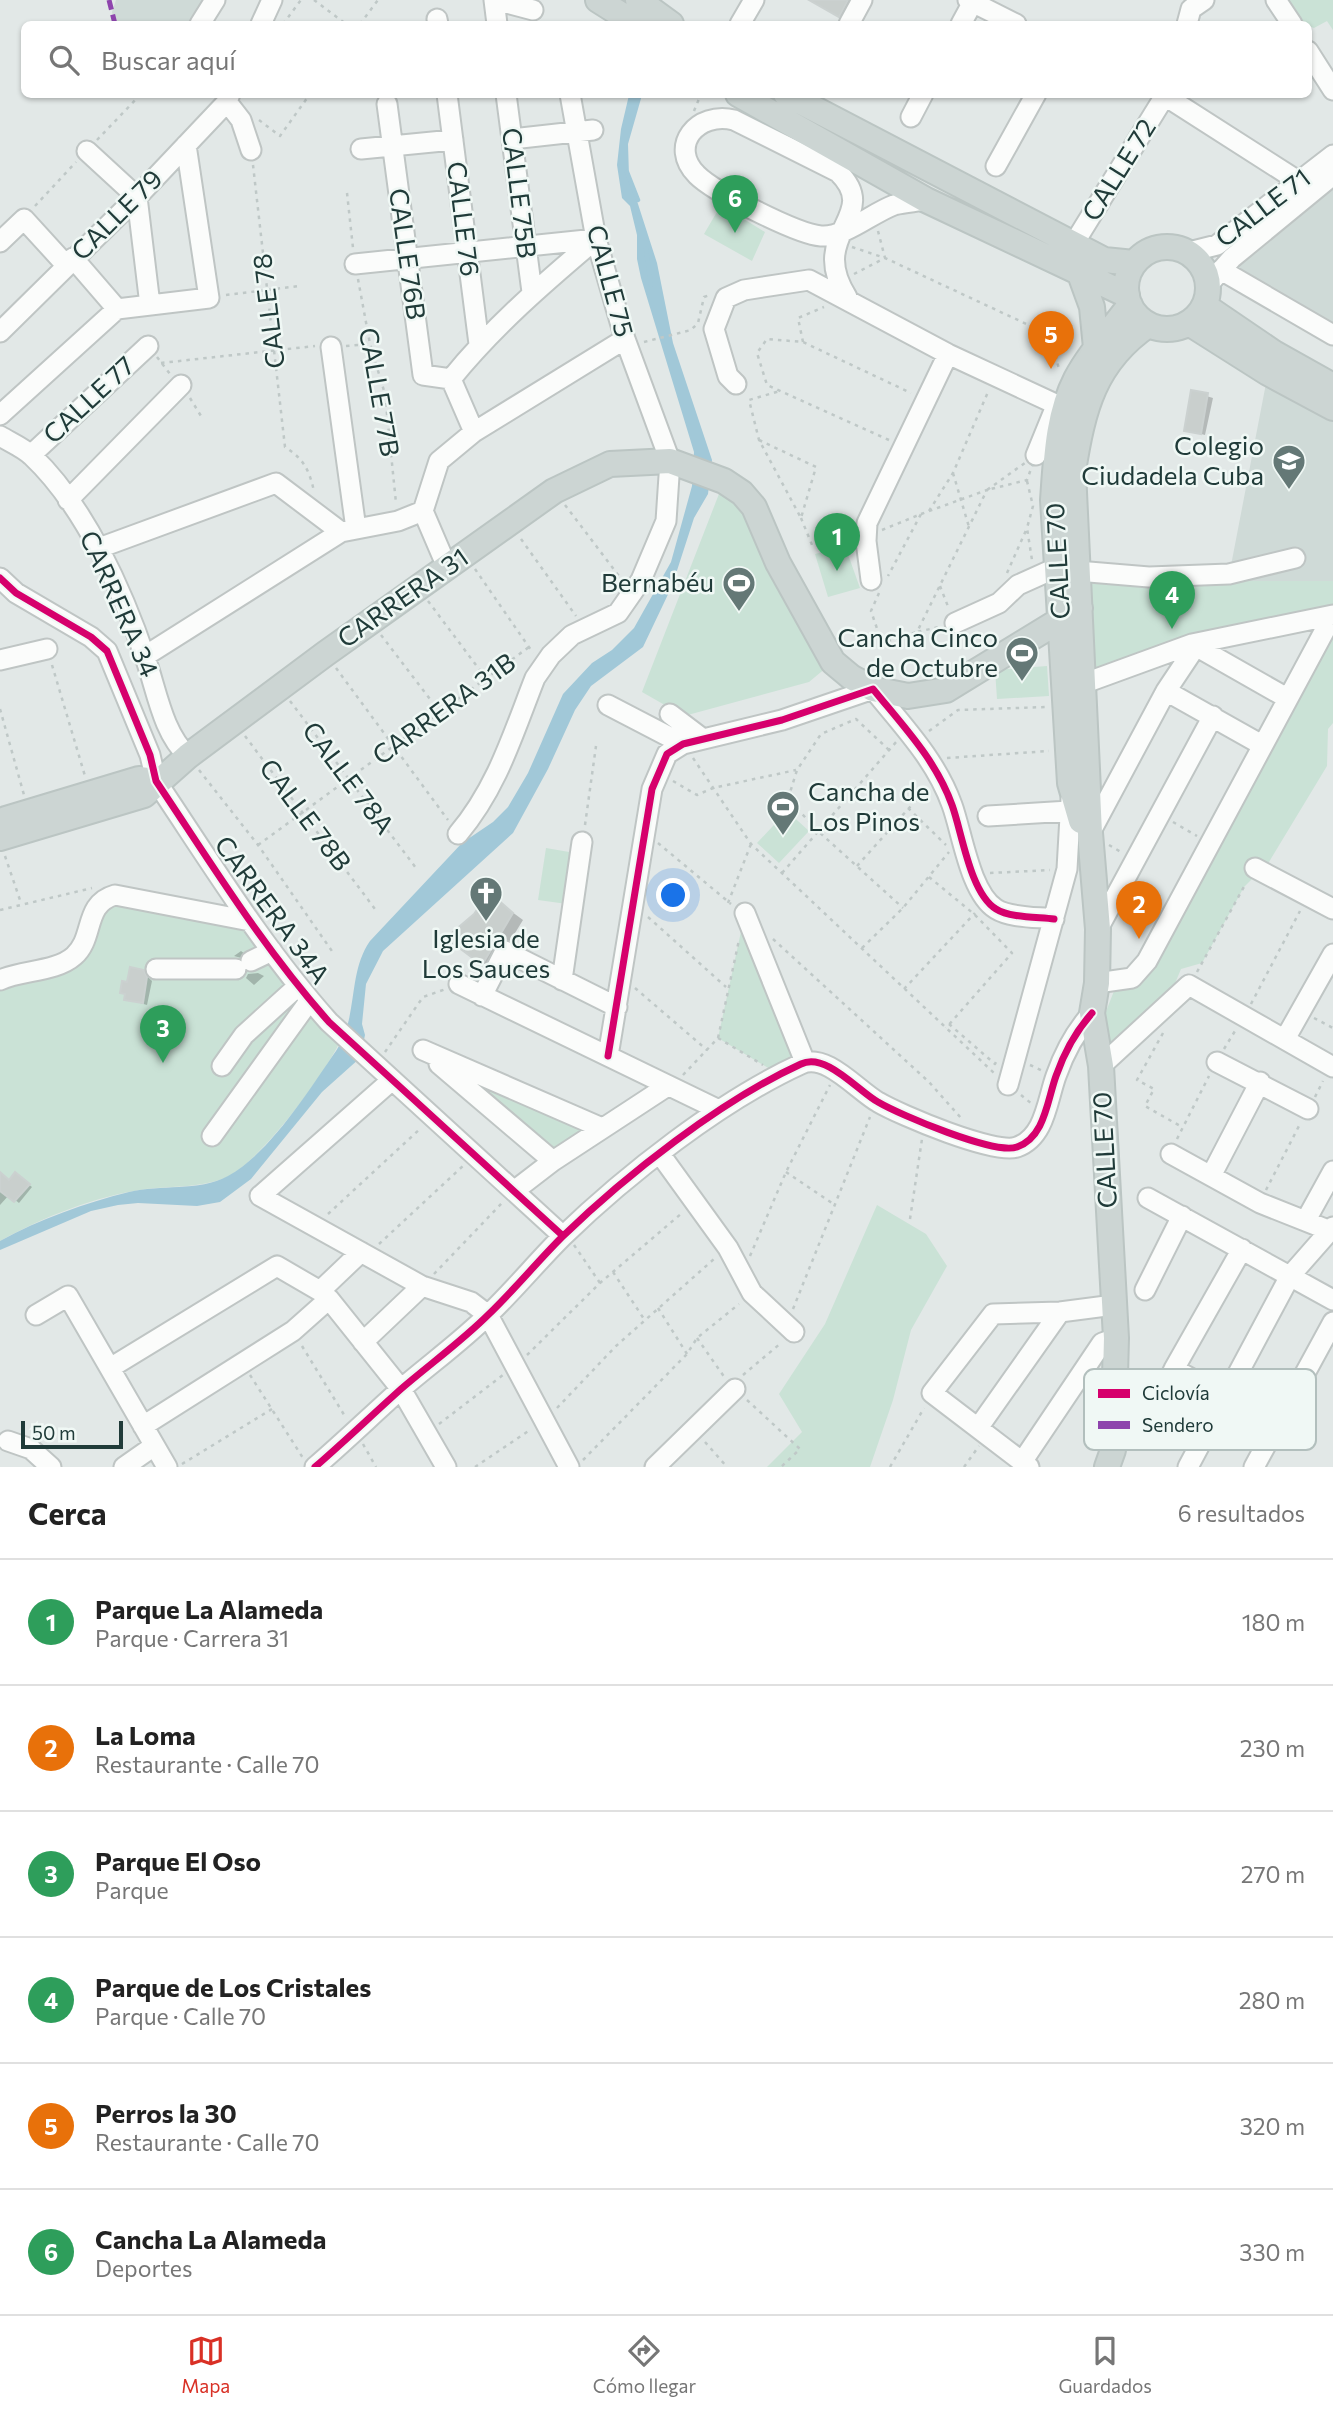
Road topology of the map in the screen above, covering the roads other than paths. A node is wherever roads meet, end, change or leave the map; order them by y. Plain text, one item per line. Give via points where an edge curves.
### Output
1 (215, 0) edge
2 (272, 0) edge
3 (494, 0) edge
4 (598, 0) edge
5 (754, 0) edge
6 (862, 0) edge
7 (1276, 0) edge
8 (972, 1) edge
9 (533, 10) dead end
10 (638, 13) edge
11 (202, 21) edge
12 (262, 21) edge
13 (497, 21) edge
14 (662, 21) edge
15 (742, 21) edge
16 (851, 21) edge
17 (962, 21) edge
18 (1010, 21) edge
19 (1290, 21) edge
20 (1312, 57) edge
21 (1333, 90) edge
22 (229, 98) edge
23 (448, 98) edge
24 (507, 98) edge
25 (572, 98) edge
26 (742, 98) edge
27 (794, 98) edge
28 (921, 98) edge
29 (1035, 98) edge
30 (1163, 98) edge
31 (1169, 98) edge
32 (387, 104) dead end
33 (911, 117) dead end
34 (584, 131) junction
35 (512, 139) junction
36 (795, 139) junction
37 (453, 140) junction
38 (186, 145) junction
39 (392, 146) junction
40 (362, 149) dead end
41 (87, 150) dead end
42 (251, 150) road end
43 (1333, 156) edge
44 (996, 166) dead end
45 (1333, 174) edge
46 (1303, 188) junction
47 (137, 197) junction
48 (926, 200) junction
49 (2, 237) edge
50 (837, 237) junction
51 (597, 239) junction
52 (1073, 245) junction
53 (526, 246) junction
54 (1189, 252) junction
55 (467, 253) junction
56 (409, 259) junction
57 (70, 262) junction
58 (1134, 263) junction
59 (355, 264) road end
60 (1080, 274) junction
61 (532, 292) junction
62 (1206, 296) junction
63 (847, 297) junction
64 (1128, 300) junction
65 (150, 305) junction
66 (117, 309) junction
67 (1148, 325) junction
68 (0, 332) edge
69 (1333, 335) edge
70 (1096, 336) junction
71 (625, 339) junction
72 (479, 344) junction
73 (148, 346) road end
74 (331, 347) road end
75 (948, 354) junction
76 (451, 379) junction
77 (736, 384) dead end
78 (181, 385) road end
79 (1333, 386) edge
80 (1060, 407) junction
81 (1333, 408) edge
82 (0, 415) edge
83 (474, 432) junction
84 (0, 436) edge
85 (31, 455) junction
86 (1036, 455) road end
87 (674, 462) junction
88 (68, 500) junction
89 (423, 510) junction
90 (349, 531) junction
91 (99, 548) junction
92 (1295, 558) dead end
93 (456, 561) junction
94 (1061, 565) junction
95 (0, 578) edge
96 (876, 585) road end
97 (1070, 614) junction
98 (1333, 615) edge
99 (954, 623) road end
100 (1326, 638) edge
101 (1194, 645) junction
102 (47, 649) road end
103 (145, 656) junction
104 (0, 660) edge
105 (1085, 683) junction
106 (873, 690) junction
107 (1166, 691) junction
108 (1287, 698) junction
109 (608, 705) dead end
110 (670, 714) dead end
111 (1213, 716) junction
112 (704, 739) junction
113 (683, 744) junction
114 (1262, 744) junction
115 (188, 757) junction
116 (156, 781) junction
117 (1070, 801) junction
118 (988, 816) dead end
119 (0, 820) edge
120 (1090, 833) junction
121 (458, 834) road end
122 (582, 842) road end
123 (2, 845) edge
124 (1255, 868) dead end
125 (235, 898) junction
126 (1333, 909) edge
127 (218, 914) junction
128 (745, 914) road end
129 (1054, 919) junction
130 (250, 921) junction
131 (1098, 929) junction
132 (272, 951) junction
133 (1333, 954) edge
134 (156, 970) dead end
135 (0, 980) edge
136 (562, 980) junction
137 (1097, 984) junction
138 (459, 985) road end
139 (304, 993) junction
140 (482, 996) junction
141 (617, 1007) junction
142 (1092, 1013) junction
143 (1285, 1040) junction
144 (608, 1056) junction
145 (805, 1062) junction
146 (1217, 1062) dead end
147 (222, 1066) dead end
148 (1101, 1066) junction
149 (1332, 1066) edge
150 (392, 1080) junction
151 (1260, 1082) junction
152 (1008, 1086) road end
153 (668, 1087) junction
154 (1308, 1109) road end
155 (719, 1110) junction
156 (602, 1128) junction
157 (212, 1136) dead end
158 (660, 1154) junction
159 (1171, 1154) dead end
160 (553, 1161) junction
161 (1333, 1171) edge
162 (1212, 1174) junction
163 (514, 1191) junction
164 (1148, 1198) dead end
165 (1182, 1216) junction
166 (1306, 1220) junction
167 (1332, 1229) edge
168 (565, 1235) junction
169 (1242, 1249) junction
170 (364, 1254) junction
171 (1290, 1276) junction
172 (422, 1286) junction
173 (1145, 1290) dead end
174 (324, 1295) junction
175 (1333, 1300) edge
176 (1114, 1305) junction
177 (1060, 1311) junction
178 (36, 1315) dead end
179 (488, 1315) junction
180 (1333, 1322) edge
181 (791, 1328) road end
182 (1116, 1338) junction
183 (363, 1342) junction
184 (110, 1368) junction
185 (1086, 1369) edge
186 (1115, 1369) edge
187 (1174, 1369) edge
188 (1241, 1369) edge
189 (1308, 1369) edge
190 (1084, 1372) edge
191 (738, 1383) road end
192 (401, 1389) junction
193 (142, 1426) junction
194 (982, 1432) junction
195 (9, 1441) dead end
196 (154, 1446) junction
197 (1113, 1450) edge
198 (1197, 1450) edge
199 (1264, 1450) edge
200 (1026, 1465) edge
201 (51, 1467) edge
202 (124, 1467) edge
203 (167, 1467) edge
204 (315, 1467) edge
205 (446, 1467) edge
206 (569, 1467) edge
207 (655, 1467) edge
208 (1107, 1467) edge
209 (1188, 1467) edge
210 (1254, 1467) edge

1 - 11 street
2 - 12 street
3 - 9 street
3 - 13 street
4 - 10 main road
5 - 15 street
6 - 16 street
7 - 19 street
8 - 17 street
8 - 18 street
10 - 14 main road
20 - 21 street
22 - 38 street, CALLE 79
22 - 42 street
23 - 37 street, CALLE 76
24 - 35 street, CALLE 75B
25 - 34 street, CALLE 75
26 - 36 main road
27 - 52 main road
28 - 33 street
29 - 44 street
30 - 52 street, CALLE 72
31 - 46 street
32 - 39 street, CALLE 76B
34 - 35 street
34 - 51 street, CALLE 75
35 - 53 street, CALLE 75B
36 - 48 main road
36 - 50 street via 838,172 853,191 853,211
36 - 50 street via 719,117 703,121 691,132 685,148 688,164 698,177 782,225 805,234
37 - 39 street
37 - 55 street, CALLE 76
38 - 47 street, CALLE 79
38 - 65 street via 209,298
39 - 40 street
39 - 56 street, CALLE 76B
41 - 47 street
43 - 46 street, CALLE 71
45 - 46 street, CALLE 71
46 - 54 street, CALLE 71 via 1217,245
46 - 62 street, CALLE 71
47 - 57 street, CALLE 79
47 - 65 street
48 - 50 street via 897,204
48 - 60 main road
49 - 57 street via 24,219
50 - 63 street via 833,267
51 - 53 street
51 - 61 street
51 - 71 street, CALLE 75
52 - 58 main road via 1104,260
53 - 55 street
53 - 61 street, CALLE 75B
54 - 58 main road via 1160,247
54 - 62 main road via 1199,260
55 - 56 street
55 - 72 street, CALLE 76
56 - 59 street
56 - 76 street, CALLE 76B via 423,375
57 - 66 street
57 - 68 street, CALLE 79
58 - 64 main road via 1126,283
60 - 64 main road
60 - 70 main road
61 - 72 street
62 - 67 main road via 1169,329
62 - 69 street
62 - 79 main road via 1275,353
62 - 81 main road via 1268,373
63 - 75 street
63 - 77 street via 809,279 744,290 726,298 714,329 728,376
64 - 67 main road
64 - 70 main road, CALLE 70
65 - 66 street
66 - 82 street
67 - 94 main road, CALLE 70 via 1110,358 1081,417
70 - 80 main road, CALLE 70
71 - 83 street
71 - 87 street, CALLE 75
72 - 76 street
73 - 85 street, CALLE 77
74 - 90 street
75 - 80 street
75 - 96 street via 870,514 866,534
76 - 83 street
78 - 88 street
80 - 86 street
80 - 94 main road, CALLE 70 via 1053,500
83 - 89 street via 439,461
84 - 85 street, CARRERA 34
85 - 88 street, CARRERA 34
87 - 93 main road, CARRERA 31 via 610,464 554,491
87 - 106 main road, CARRERA 31 via 742,493 754,507 778,563 833,662
87 - 121 street via 666,521 652,562 618,613 584,627 556,650 535,678 498,774 481,807
88 - 91 street, CARRERA 34
89 - 90 street via 398,521
89 - 93 street
90 - 91 street via 276,483
90 - 103 street
91 - 103 street, CARRERA 34
92 - 94 street via 1229,574 1149,577
93 - 115 main road, CARRERA 31
94 - 97 main road, CALLE 70
94 - 99 street
95 - 116 street, CARRERA 34A via 107,651 150,755
97 - 105 main road, CALLE 70
97 - 106 main road, CARRERA 31 via 946,690 908,696
97 - 117 main road, CALLE 70
98 - 100 street
98 - 101 street
100 - 108 street
101 - 105 street
101 - 107 street
101 - 108 street
102 - 104 street
103 - 115 street, CARRERA 34 via 175,744
105 - 120 main road, CALLE 70
106 - 112 street
106 - 129 street via 939,775 981,907
107 - 111 street
107 - 120 street
108 - 114 street
109 - 113 street
110 - 112 street
111 - 114 street
111 - 131 street
112 - 113 street
113 - 141 street via 667,754 652,789
114 - 137 street via 1147,961 1132,978
115 - 116 main road, CARRERA 31
116 - 119 main road via 139,779
116 - 123 main road, CARRERA 31 via 144,795
116 - 125 street, CARRERA 34A
117 - 118 street
117 - 120 main road, CALLE 70
117 - 129 street via 1067,869
120 - 131 main road, CALLE 70
122 - 136 street
124 - 126 street
125 - 127 street via 228,910
125 - 130 street, CARRERA 34A
127 - 130 street
127 - 135 street via 115,895 95,909 74,956
128 - 145 street
129 - 152 street
130 - 132 street, CARRERA 34A
131 - 137 main road, CALLE 70
132 - 134 street via 244,965
132 - 139 street, CARRERA 34A
133 - 143 street
136 - 140 street via 505,951
136 - 141 street
137 - 142 main road, CALLE 70
138 - 140 street
139 - 147 street via 244,1035
139 - 150 street, CARRERA 34A
139 - 157 street
140 - 144 street
141 - 144 street
142 - 145 street via 1077,1030 1045,1114 1033,1135 1019,1147 985,1146 924,1122 877,1102 836,1072
142 - 148 main road, CALLE 70
143 - 148 street via 1189,985
143 - 149 street
144 - 153 street
145 - 155 street
146 - 151 street
148 - 176 main road, CALLE 70
150 - 163 street, CARRERA 34A
150 - 170 street via 260,1196
151 - 154 street
151 - 162 street
153 - 155 street
153 - 156 street
155 - 158 street
156 - 160 street
156 - 160 street via 423,1050
158 - 168 street
158 - 181 street via 728,1248 747,1285
159 - 162 street
160 - 163 street
161 - 166 street
162 - 166 street via 1260,1203
163 - 168 street, CARRERA 34A
164 - 165 street
165 - 169 street
165 - 173 street
166 - 167 street
167 - 171 street
168 - 179 street
169 - 171 street
169 - 187 street
170 - 172 street
170 - 174 street
171 - 175 street
171 - 188 street
172 - 179 street via 471,1302
172 - 183 street
174 - 183 street
174 - 184 street via 276,1266
174 - 193 street via 293,1331
176 - 177 street
176 - 182 main road, CALLE 70
177 - 194 street
177 - 194 street via 993,1314 932,1393
178 - 184 street via 68,1296
179 - 192 street
179 - 206 street
180 - 189 street
182 - 185 street via 1102,1343
182 - 186 main road, CALLE 70
183 - 192 street
184 - 193 street
190 - 200 street
191 - 207 street
192 - 204 street
192 - 205 street
193 - 196 street
194 - 200 street
195 - 201 street via 30,1449
196 - 202 street
196 - 203 street
197 - 208 main road, CALLE 70
198 - 209 street
199 - 210 street

